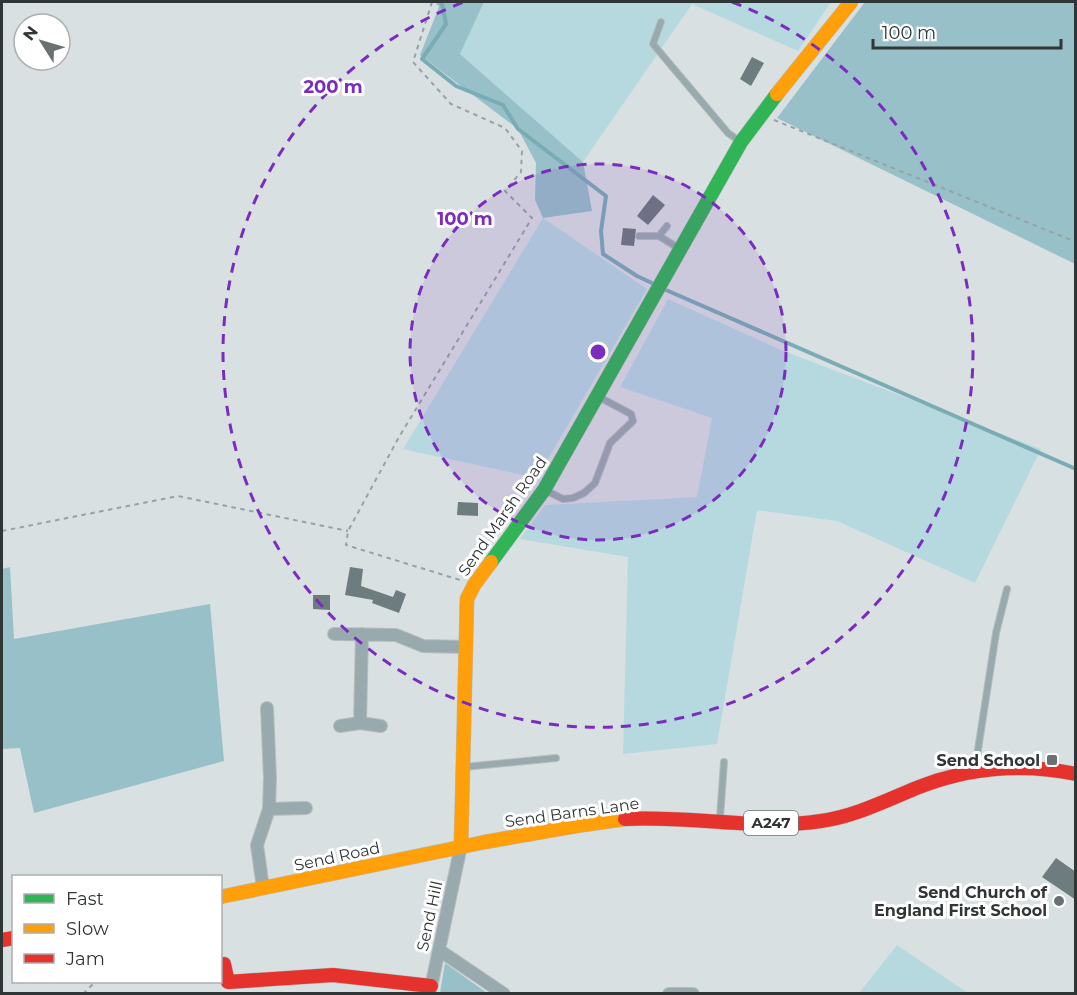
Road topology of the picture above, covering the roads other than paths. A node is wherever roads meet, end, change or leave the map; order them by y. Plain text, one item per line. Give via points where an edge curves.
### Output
1 (851, 2) edge
2 (661, 22) dead end
3 (741, 142) junction
4 (667, 226) dead end
5 (659, 236) junction
6 (639, 237) dead end
7 (680, 249) junction
8 (598, 396) junction
9 (544, 490) junction
10 (1007, 589) dead end
11 (402, 622) dead end
12 (334, 634) dead end
13 (362, 634) junction
14 (396, 635) junction
15 (465, 647) junction
16 (267, 708) dead end
17 (360, 723) junction
18 (340, 726) dead end
19 (381, 726) dead end
20 (556, 758) dead end
21 (724, 762) dead end
22 (463, 767) junction
23 (975, 772) junction
24 (1076, 774) edge
25 (306, 808) dead end
26 (269, 809) junction
27 (719, 821) junction
28 (461, 846) junction
29 (263, 888) junction
30 (222, 897) edge
31 (439, 950) junction
32 (224, 964) dead end
33 (229, 988) edge
34 (430, 990) edge
35 (504, 993) edge
36 (669, 993) edge
37 (693, 993) edge

1 - 3 main road, Send Marsh Road
2 - 3 lane via 653,44 728,133
3 - 7 main road, Send Marsh Road
4 - 5 lane
5 - 6 lane
5 - 7 lane
7 - 8 main road, Send Marsh Road
8 - 9 main road, Send Marsh Road
8 - 9 lane via 631,414 633,421 610,443 595,483 584,493 563,499
9 - 15 main road, Send Marsh Road via 474,585 467,599
10 - 23 lane via 996,633
11 - 14 street
12 - 13 street
13 - 14 street
13 - 17 street
14 - 15 street via 423,646
15 - 22 main road, Send Marsh Road
16 - 26 street
17 - 18 street
17 - 19 street
20 - 22 lane
21 - 27 lane
22 - 28 main road, Send Marsh Road
23 - 24 main road, Send Barns Lane / A247 via 1030,768
23 - 27 main road, Send Barns Lane / A247 via 937,781 864,811 818,822
25 - 26 street
26 - 29 street via 257,845
27 - 28 main road, Send Barns Lane / A247 via 617,820
28 - 29 main road, Send Road / A247
28 - 31 street, Send Hill
29 - 30 main road, Send Road / A247
31 - 34 street, Send Hill
31 - 35 street
32 - 33 main road
33 - 34 main road via 333,975
36 - 37 street

